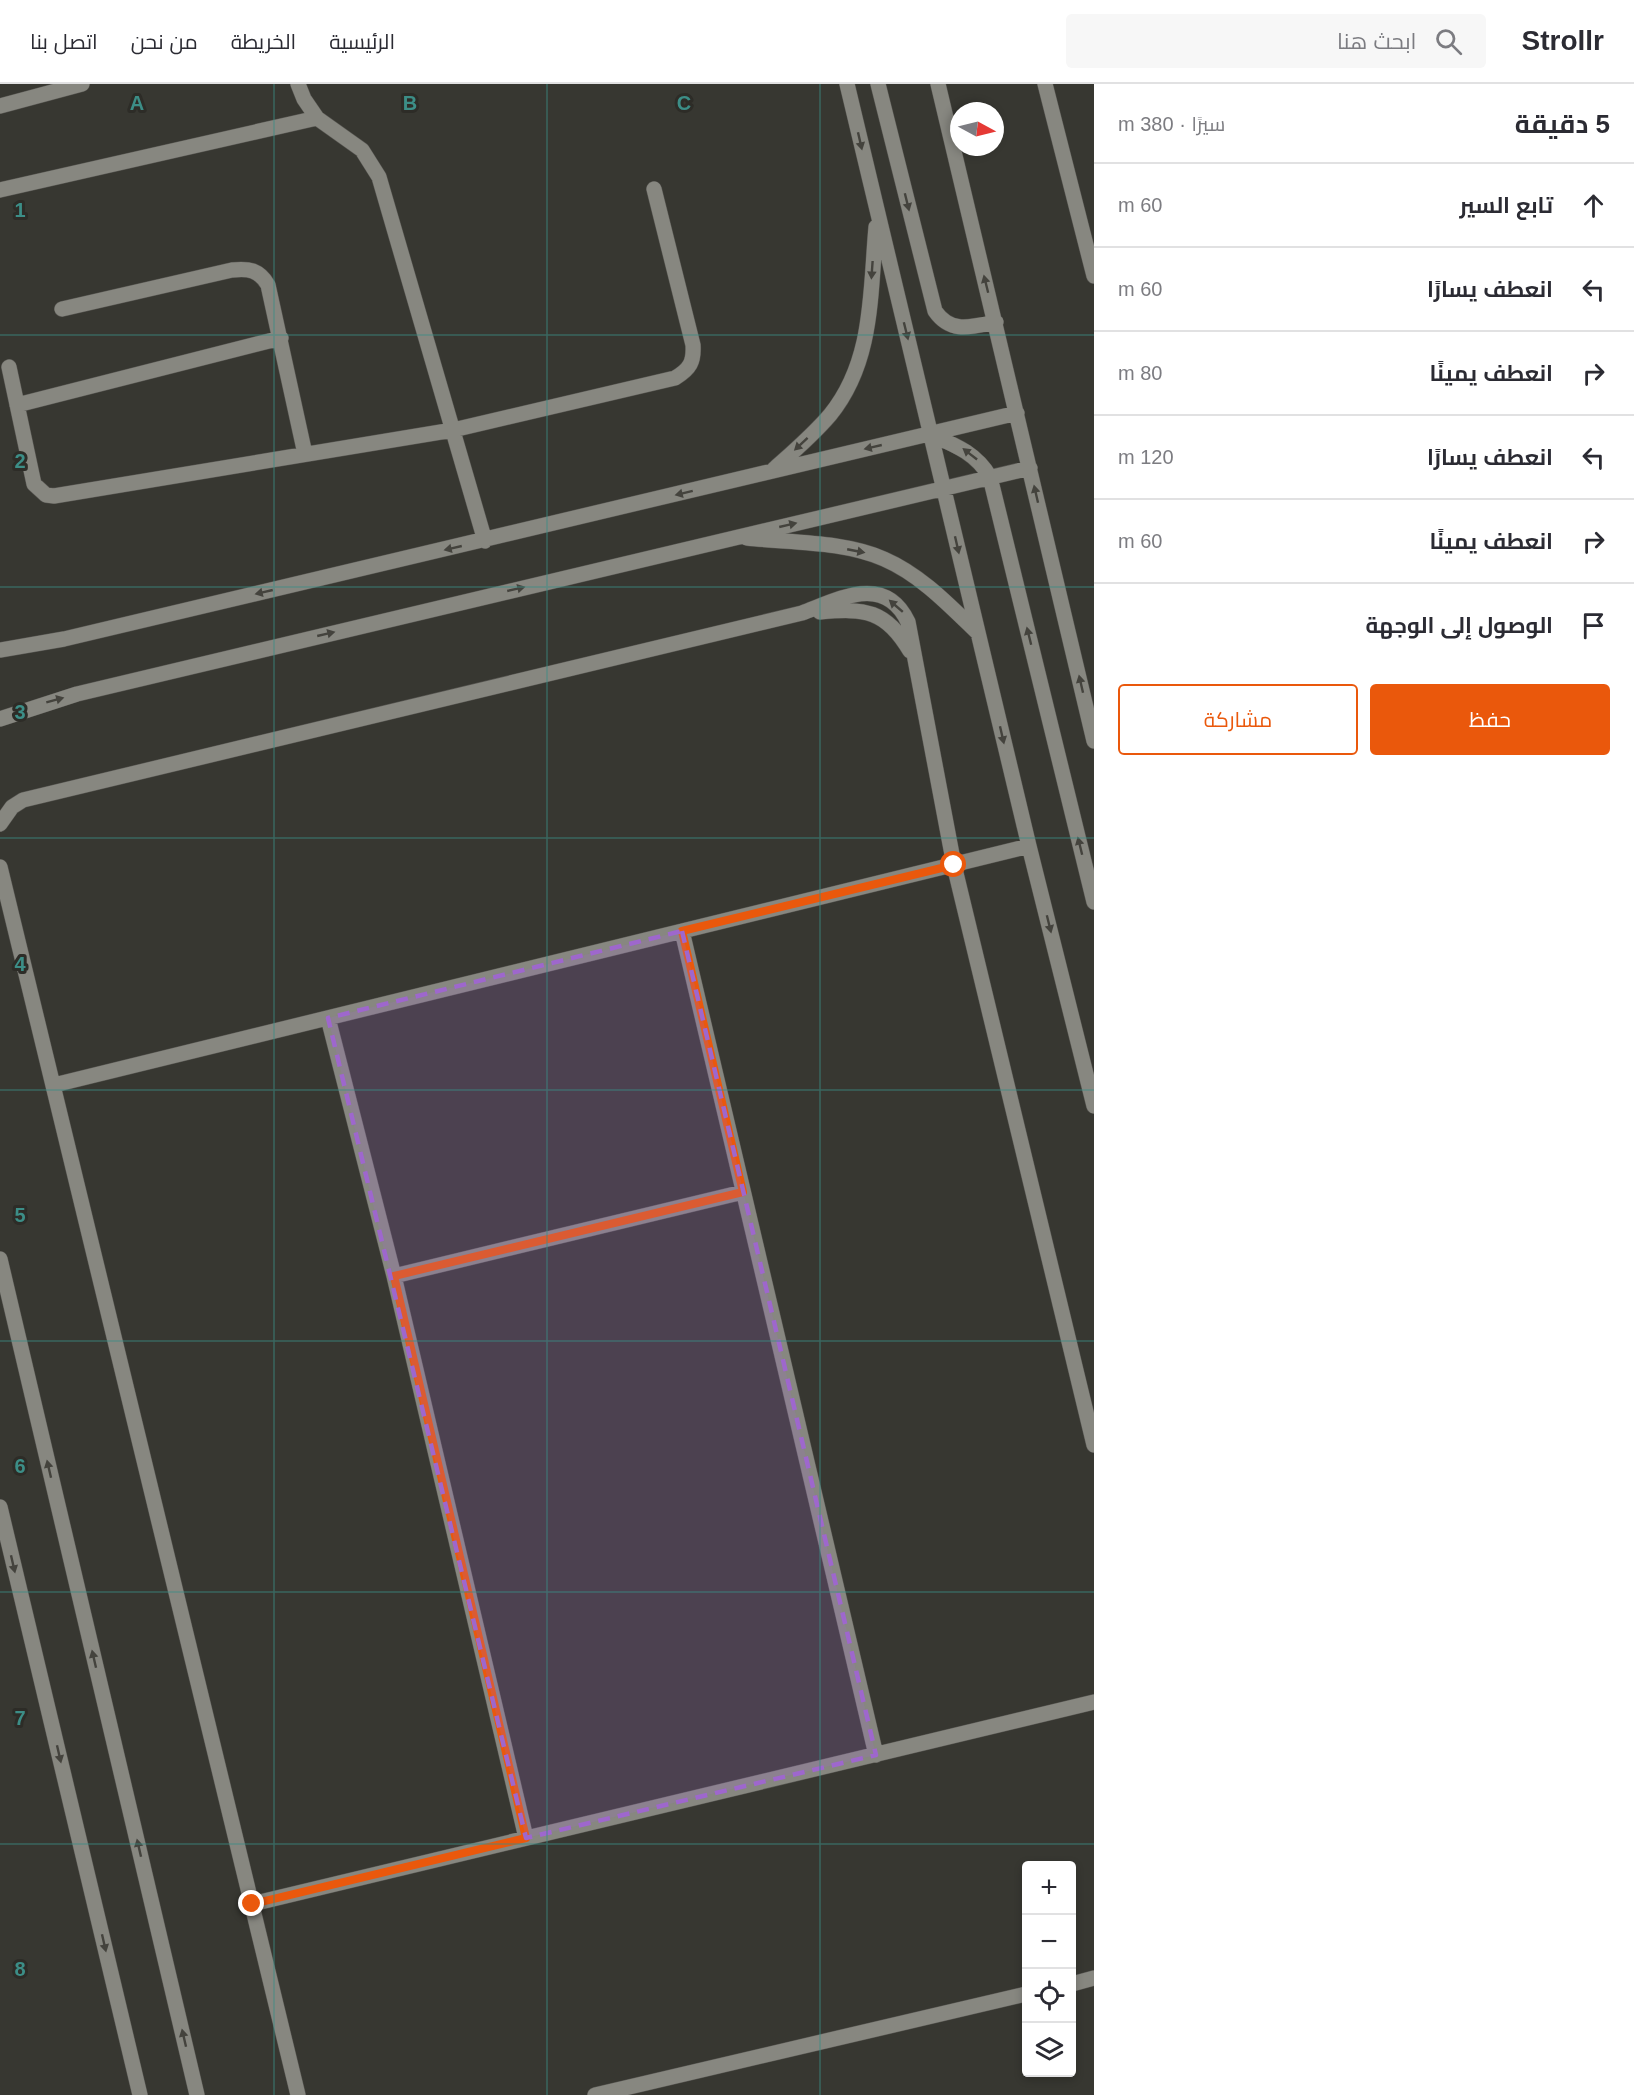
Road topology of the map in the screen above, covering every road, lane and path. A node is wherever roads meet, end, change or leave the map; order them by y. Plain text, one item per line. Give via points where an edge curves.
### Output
1 (82, 84) edge
2 (298, 84) edge
3 (847, 84) edge
4 (878, 84) edge
5 (938, 84) edge
6 (1045, 84) edge
7 (0, 106) edge
8 (317, 118) junction
9 (654, 189) dead end
10 (0, 190) edge
11 (877, 212) junction
12 (1094, 276) edge
13 (62, 309) dead end
14 (996, 322) junction
15 (281, 338) junction
16 (9, 367) dead end
17 (17, 405) junction
18 (1017, 413) junction
19 (453, 430) junction
20 (930, 434) junction
21 (305, 454) junction
22 (1030, 468) junction
23 (771, 471) junction
24 (990, 477) junction
25 (944, 488) junction
26 (735, 537) junction
27 (485, 541) junction
28 (978, 633) junction
29 (0, 650) edge
30 (0, 719) edge
31 (1094, 741) edge
32 (0, 824) edge
33 (1029, 846) junction
34 (954, 865) junction
35 (0, 867) edge
36 (1094, 902) edge
37 (682, 931) junction
38 (328, 1018) junction
39 (54, 1085) junction
40 (1094, 1106) edge
41 (743, 1192) junction
42 (0, 1259) edge
43 (394, 1276) junction
44 (1094, 1445) edge
45 (0, 1507) edge
46 (1094, 1702) edge
47 (876, 1755) junction
48 (526, 1838) junction
49 (252, 1904) junction
50 (1094, 1978) edge
51 (1076, 1983) edge
52 (1022, 1995) edge
53 (140, 2095) edge
54 (197, 2095) edge
55 (298, 2095) edge
56 (595, 2095) edge

1 - 7 street
2 - 8 street
3 -> 11 street
4 -> 14 street via 934,311 946,324 955,327
14 -> 5 street
6 - 12 street
8 - 10 street
8 - 19 street via 362,150 379,177
9 - 19 street via 693,345 694,358 687,371 675,378
11 -> 20 street
11 -> 23 street via 869,329 855,374 831,413
13 - 15 street via 244,268 262,276 268,285
14 - 18 street
15 - 17 street
15 - 21 street
16 - 17 street
17 - 21 street via 34,484 46,495
18 - 20 street
18 - 22 street
19 - 21 street
19 - 27 street
20 -> 23 street
24 -> 20 street via 984,466 963,448
20 - 25 street
22 - 24 street
31 -> 22 street
23 -> 27 street
24 - 25 street
36 -> 24 street
26 -> 25 street
25 -> 28 street
26 -> 28 street via 843,549 882,558 919,580
30 -> 26 street via 77,694
27 -> 29 street via 63,639
28 -> 33 street
32 - 34 street via 12,807 23,800 802,613 847,609 871,613 892,626 915,660
33 - 34 street
33 -> 40 street
34 - 37 street
34 - 44 street
35 - 39 street
37 - 38 street
37 - 41 street
38 - 39 street
38 - 43 street
39 - 49 street
41 - 43 street
41 - 47 street
54 -> 42 street
43 - 48 street
45 -> 53 street
46 - 47 street
47 - 48 street
48 - 49 street
49 - 55 street
50 - 51 street
52 - 56 street

